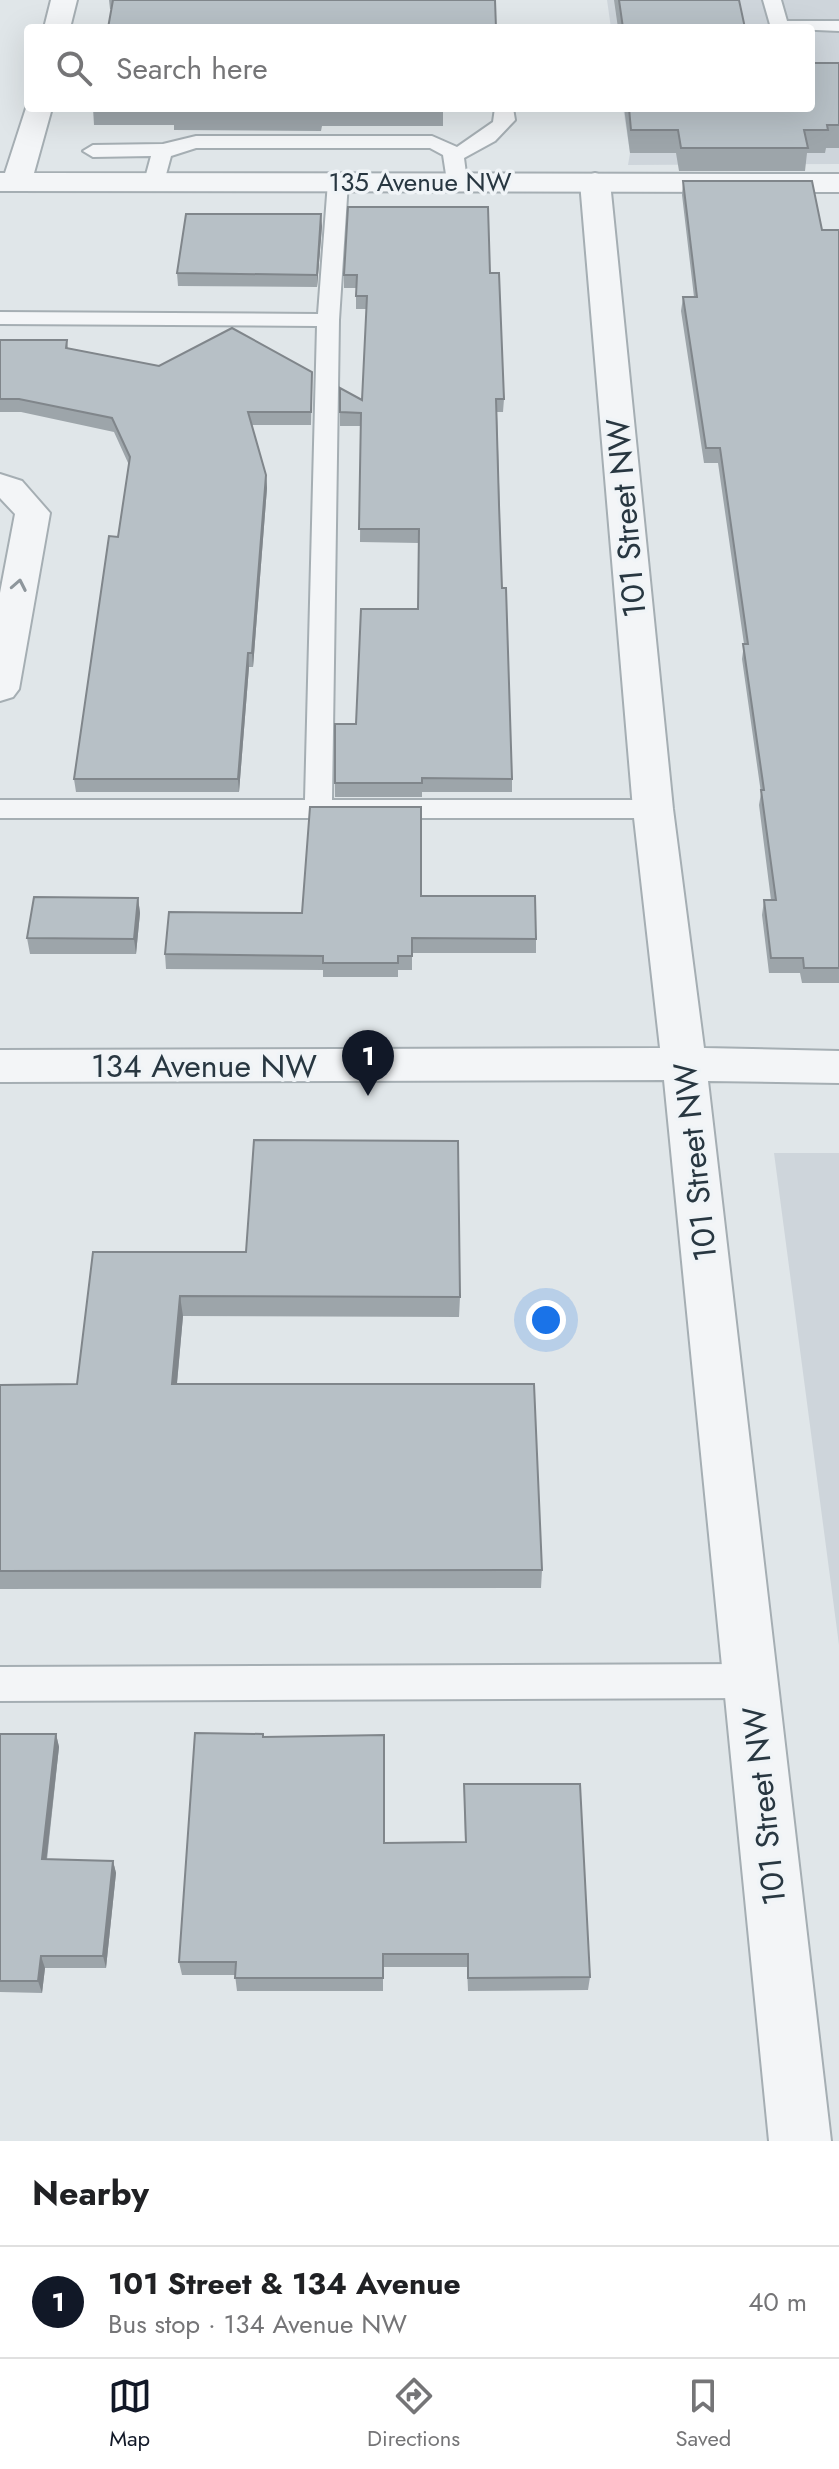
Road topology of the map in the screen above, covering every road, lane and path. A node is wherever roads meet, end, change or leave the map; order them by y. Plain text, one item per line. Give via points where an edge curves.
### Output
1 (64, 0) edge
2 (772, 0) edge
3 (58, 24) edge
4 (778, 24) edge
5 (815, 26) edge
6 (839, 26) edge
7 (36, 112) edge
8 (504, 112) edge
9 (164, 150) junction
10 (93, 151) dead end
11 (456, 168) junction
12 (9, 182) edge
13 (154, 182) junction
14 (338, 182) junction
15 (595, 182) junction
16 (839, 183) edge
17 (0, 318) edge
18 (328, 320) junction
19 (0, 484) edge
20 (0, 689) edge
21 (0, 809) edge
22 (653, 809) junction
23 (318, 811) junction
24 (684, 1064) junction
25 (0, 1066) edge
26 (839, 1067) edge
27 (750, 1681) junction
28 (0, 1684) edge
29 (800, 2141) edge

1 - 3 street
2 - 4 lane
5 - 6 lane
7 - 12 street
8 - 11 lane via 495,133
9 - 10 lane
9 - 11 lane via 196,142 432,142 449,147
9 - 13 lane
11 - 14 street, 135 Avenue NW
11 - 15 street, 135 Avenue NW
12 - 13 street, 135 Avenue NW
13 - 14 street, 135 Avenue NW
14 - 18 lane
15 - 16 street, 135 Avenue NW
15 - 22 street, 101 Street NW
17 - 18 lane
18 - 23 lane
20 -> 19 street via 33,513
21 - 23 lane
22 - 23 lane
22 - 24 street, 101 Street NW
24 - 25 street, 134 Avenue NW
24 - 26 street, 134 Avenue NW
24 - 27 street, 101 Street NW
27 - 28 lane
27 - 29 street, 101 Street NW

